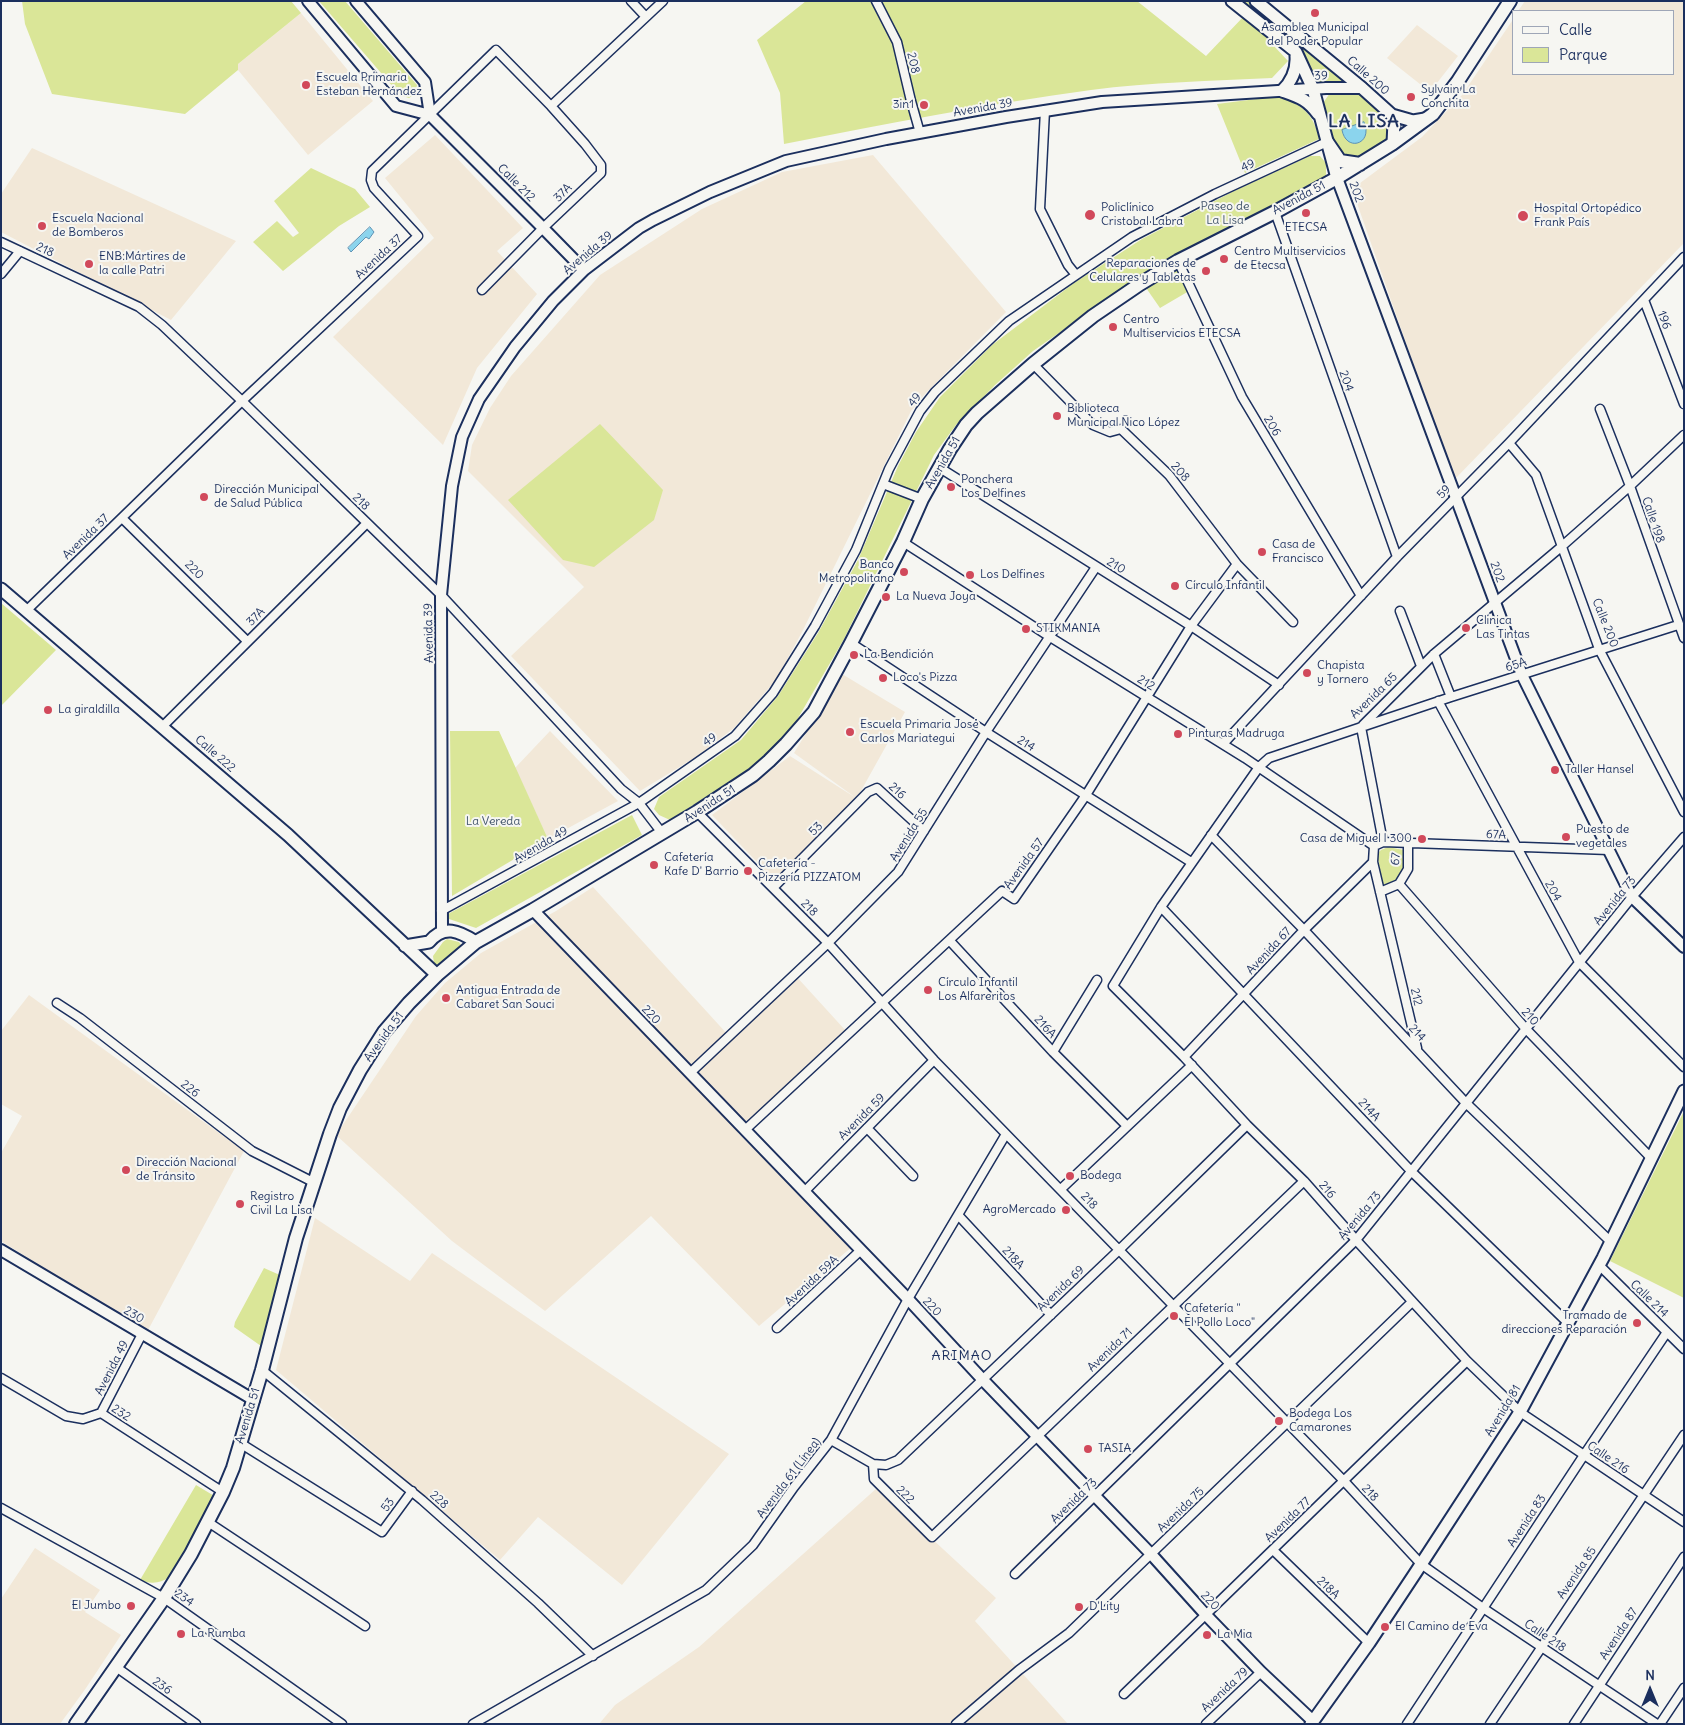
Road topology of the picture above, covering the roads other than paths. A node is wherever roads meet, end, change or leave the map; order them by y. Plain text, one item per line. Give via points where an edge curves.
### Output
1 (308, 1) edge
2 (356, 1) edge
3 (631, 1) edge
4 (663, 1) edge
5 (876, 1) edge
6 (1232, 1) edge
7 (1256, 1) edge
8 (1510, 1) edge
9 (646, 17) junction
10 (1296, 52) junction
11 (1362, 88) junction
12 (1313, 89) junction
13 (1282, 92) junction
14 (551, 106) junction
15 (1045, 110) junction
16 (430, 115) junction
17 (1392, 115) junction
18 (1320, 118) junction
19 (1425, 119) junction
20 (920, 133) junction
21 (1327, 142) junction
22 (1393, 143) junction
23 (1360, 164) junction
24 (1337, 178) junction
25 (1275, 212) junction
26 (543, 228) junction
27 (1, 242) edge
28 (20, 251) junction
29 (1684, 257) edge
30 (1178, 260) junction
31 (584, 270) junction
32 (1, 274) edge
33 (1076, 275) junction
34 (482, 290) dead end
35 (1644, 300) junction
36 (1033, 364) junction
37 (242, 401) junction
38 (1684, 404) edge
39 (1600, 409) dead end
40 (1684, 435) edge
41 (1509, 443) junction
42 (940, 468) junction
43 (883, 484) junction
44 (1630, 486) junction
45 (1456, 496) junction
46 (922, 499) junction
47 (122, 518) junction
48 (367, 523) junction
49 (903, 542) junction
50 (1561, 546) junction
51 (1397, 557) junction
52 (1237, 564) junction
53 (1096, 566) junction
54 (1, 589) edge
55 (441, 595) junction
56 (1361, 596) junction
57 (1494, 602) junction
58 (26, 611) junction
59 (1400, 612) dead end
60 (1293, 622) dead end
61 (1678, 625) junction
62 (1191, 626) junction
63 (1050, 637) junction
64 (1684, 638) edge
65 (248, 641) junction
66 (851, 644) junction
67 (1599, 650) junction
68 (1434, 654) junction
69 (1421, 666) junction
70 (1522, 675) junction
71 (1279, 685) junction
72 (1147, 696) junction
73 (1451, 697) junction
74 (1438, 701) junction
75 (162, 727) junction
76 (1361, 727) junction
77 (986, 732) junction
78 (1223, 744) junction
79 (1260, 767) junction
80 (877, 788) joint
81 (1086, 794) junction
82 (650, 796) joint
83 (639, 804) junction
84 (697, 812) junction
85 (1684, 812) edge
86 (924, 831) junction
87 (662, 833) junction
88 (1211, 835) junction
89 (1684, 837) edge
90 (1383, 842) junction
91 (1408, 844) junction
92 (1374, 846) junction
93 (1516, 847) junction
94 (1609, 850) junction
95 (1192, 862) junction
96 (1373, 862) junction
97 (1399, 884) junction
98 (774, 888) junction
99 (1380, 892) junction
100 (1632, 897) junction
101 (1161, 907) junction
102 (533, 910) junction
103 (441, 911) junction
104 (1304, 930) junction
105 (442, 931) junction
106 (950, 941) junction
107 (429, 942) junction
108 (476, 942) junction
109 (828, 943) junction
110 (405, 946) junction
111 (1684, 947) edge
112 (1579, 962) junction
113 (426, 965) junction
114 (437, 975) junction
115 (1097, 980) dead end
116 (1113, 986) joint
117 (1244, 994) junction
118 (57, 1003) dead end
119 (883, 1003) junction
120 (1526, 1029) junction
121 (1417, 1050) junction
122 (1053, 1052) junction
123 (1184, 1057) junction
124 (934, 1060) junction
125 (1192, 1065) junction
126 (1684, 1067) edge
127 (690, 1072) junction
128 (1684, 1091) edge
129 (1466, 1103) junction
130 (1247, 1124) junction
131 (1127, 1126) junction
132 (867, 1128) junction
133 (745, 1130) junction
134 (1006, 1134) junction
135 (1652, 1158) junction
136 (1411, 1171) junction
137 (913, 1176) dead end
138 (1304, 1180) junction
139 (314, 1183) junction
140 (1061, 1189) junction
141 (805, 1191) junction
142 (959, 1216) junction
143 (1356, 1240) junction
144 (1611, 1242) junction
145 (1, 1250) edge
146 (862, 1250) junction
147 (1119, 1250) junction
148 (1599, 1265) junction
149 (908, 1299) junction
150 (1412, 1302) junction
151 (1174, 1305) junction
152 (1050, 1315) junction
153 (1568, 1324) junction
154 (777, 1328) dead end
155 (1667, 1332) junction
156 (142, 1334) junction
157 (1684, 1349) edge
158 (1467, 1361) junction
159 (1230, 1364) junction
160 (262, 1370) junction
161 (1, 1378) edge
162 (983, 1380) junction
163 (254, 1400) junction
164 (1520, 1412) junction
165 (101, 1413) junction
166 (1287, 1423) junction
167 (1684, 1435) edge
168 (1037, 1436) junction
169 (832, 1440) junction
170 (240, 1443) junction
171 (1584, 1455) junction
172 (873, 1464) junction
173 (1344, 1481) junction
174 (412, 1491) junction
175 (223, 1492) junction
176 (1643, 1494) junction
177 (1095, 1498) junction
178 (1, 1508) edge
179 (208, 1522) junction
180 (1684, 1522) edge
181 (932, 1537) joint
182 (1272, 1550) junction
183 (1151, 1554) junction
184 (1684, 1557) edge
185 (1421, 1564) junction
186 (1015, 1574) dead end
187 (164, 1598) junction
188 (1483, 1608) junction
189 (1206, 1615) junction
190 (365, 1626) dead end
191 (1369, 1643) junction
192 (1541, 1647) junction
193 (593, 1656) junction
194 (116, 1667) junction
195 (1261, 1672) junction
196 (1599, 1685) junction
197 (1684, 1688) edge
198 (1124, 1694) dead end
199 (1314, 1723) edge
200 (76, 1724) edge
201 (196, 1724) edge
202 (342, 1724) edge
203 (473, 1724) edge
204 (956, 1724) edge
205 (1206, 1724) edge
206 (1407, 1724) edge
207 (1490, 1724) edge
208 (1574, 1724) edge
209 (1659, 1724) edge

1 - 16 street via 396,106
2 - 16 street via 425,82
3 - 9 street
4 - 9 street
5 - 20 street, 208 via 897,42
6 - 10 main road
7 - 11 main road, Calle 200
8 - 19 main road, Avenida 51 via 1448,96
9 - 14 street
10 - 12 main road
10 - 13 main road via 1297,66
11 - 12 street, 39
11 - 17 main road, Calle 200
12 - 13 street, 39
12 - 18 main road
13 - 15 street, Avenida 39 via 1102,102
13 - 18 main road via 1302,98
14 - 16 street, Avenida 37 via 496,50
14 - 26 street, 37A via 586,144 601,165 601,173
15 - 20 street, Avenida 39
15 - 33 street via 1040,209
16 - 26 street, Calle 212
16 - 37 street, Avenida 37 via 372,171 371,180 374,188 418,236
17 - 19 main road, Calle 200 via 1413,121
17 - 22 main road
18 - 21 main road
19 - 22 main road, Avenida 51
20 - 31 street, Avenida 39 via 786,161 719,188 639,228
21 - 23 main road via 1340,161
21 - 24 main road
21 - 33 street, 49 via 1132,237
22 - 23 main road, Avenida 51
23 - 24 main road, Avenida 51
24 - 25 main road, Avenida 51
24 - 45 street, 202
25 - 30 main road, Avenida 51
25 - 51 street, 204
26 - 31 street, Calle 212
26 - 34 street, 37A
27 - 28 street, 218
28 - 32 street
28 - 37 street, 218 via 139,307
29 - 35 street, 59
30 - 36 main road, Avenida 51 via 1093,316
30 - 56 street, 206 via 1242,397
31 - 55 street, Avenida 39 via 552,301 479,399 462,438 452,486
33 - 43 street, 49 via 1009,321 935,392 920,411
35 - 38 street, 196
35 - 41 street, 59
36 - 42 main road, Avenida 51 via 977,413
36 - 52 street, 208 via 1093,425 1110,432 1122,428 1169,475
37 - 47 street, Avenida 37
37 - 48 street, 218
39 - 44 street, Calle 198
40 - 44 street, Avenida 65
41 - 45 street, 59
41 - 50 street, Calle 200 via 1536,475
42 - 46 main road, Avenida 51
42 - 53 street, 210
43 - 46 street
43 - 82 street, 49 via 856,550 773,694 735,736
44 - 50 street, Avenida 65
44 - 61 street, Calle 198
45 - 51 street, 59
45 - 57 street, 202
46 - 49 main road, Avenida 51
47 - 58 street, Avenida 37
47 - 65 street, 220
48 - 55 street, 218
48 - 65 street, 37A
49 - 63 street, 212
49 - 66 main road, Avenida 51
50 - 57 street, Avenida 65
50 - 67 street, Calle 200
51 - 56 street, 59
52 - 60 street, 208
52 - 62 street, Avenida 57
53 - 62 street, 210
53 - 63 street, Avenida 55
54 - 58 main road, Calle 222
55 - 83 street, 218 via 621,789
55 - 103 street, Avenida 39
56 - 71 street, 59
57 - 68 street, Avenida 65
57 - 70 street, 202
58 - 75 main road, Calle 222
59 - 69 street
61 - 64 street, Calle 198
61 - 67 street, 65A
62 - 71 street, 210
62 - 72 street, Avenida 57
63 - 72 street, 212
63 - 77 street, Avenida 55
65 - 75 street, 37A
66 - 77 street, 214
66 - 84 main road, Avenida 51 via 814,712 786,744 753,775
67 - 70 street, 65A
67 - 85 street, Calle 200
68 - 69 street, Avenida 65
68 - 73 street
69 - 76 street, Avenida 65
70 - 73 street, 65A
70 - 94 street, 202
71 - 78 street, 59
72 - 78 street, 212
72 - 81 street, Avenida 57
73 - 74 street, 65A
74 - 76 street, 65A
74 - 93 street, 204
75 - 110 main road, Calle 222 via 288,835
76 - 79 street, Avenida 65 via 1269,758
76 - 90 street
77 - 81 street, 214
77 - 86 street, Avenida 55
78 - 79 street, 212
79 - 88 street, Avenida 65
79 - 92 street, 212
80 - 86 street, 216
80 - 98 street, 53 via 868,792
81 - 95 street, 214
81 - 106 street, Avenida 57 via 1014,899 1002,891
82 - 83 street, Avenida 49
83 - 87 street, 218
83 - 103 street, Avenida 49
84 - 87 main road, Avenida 51
84 - 98 street, 218
86 - 109 street, Avenida 55 via 898,872
87 - 102 main road, Avenida 51
88 - 95 street, Avenida 65
88 - 104 street, 214
89 - 100 street, Avenida 73
90 - 91 street, 67A
90 - 92 street, 67
91 - 93 street, 67A
91 - 97 street, 67 via 1408,869
92 - 96 street, 67
93 - 94 street, 67A
93 - 112 street, 204
94 - 100 street, 202
95 - 101 street, Avenida 65
96 - 99 street, 212
96 - 104 street, Avenida 67
97 - 99 street, 67
97 - 120 street, 210
98 - 109 street, 218
99 - 121 street, 212
100 - 111 street, 202
100 - 112 street, Avenida 73
101 - 116 street, Avenida 65
101 - 117 street, 214A
102 - 108 main road, Avenida 51
102 - 127 street, 220
103 - 105 street, Avenida 39
104 - 117 street, Avenida 67
104 - 121 street, 214
105 - 107 main road
105 - 108 main road via 462,934
106 - 119 street, Avenida 57
106 - 122 street, 216A
107 - 110 main road
107 - 113 main road
108 - 114 main road, Avenida 51
109 - 119 street, 218
109 - 127 street, Avenida 55
110 - 113 main road, Calle 222
112 - 120 street, Avenida 73
112 - 126 street, 204
113 - 114 main road, Calle 222
114 - 139 main road, Avenida 51 via 384,1032 360,1070 340,1108
115 - 122 street
116 - 123 street, 216
117 - 123 street, Avenida 67
117 - 136 street, 214A
118 - 139 street, 226 via 252,1152
119 - 124 street, 218
119 - 133 street, Avenida 57
120 - 129 street, Avenida 73
120 - 135 street, 210
121 - 129 street, 214
122 - 131 street, 216A
123 - 125 street, 216
124 - 132 street, Avenida 59
124 - 134 street, 218
125 - 130 street, 216
125 - 131 street
127 - 133 street, 220
128 - 135 main road, Avenida 81
129 - 136 street, Avenida 73
129 - 144 street, 214
130 - 138 street, 216
130 - 147 street, Avenida 69
131 - 140 street
132 - 137 street
132 - 141 street, Avenida 59
133 - 141 street, 220
134 - 140 street, 218
134 - 142 street, Avenida 61 (Línea)
135 - 144 main road, Avenida 81
136 - 143 street, Avenida 73
136 - 153 street, 214A
138 - 143 street, 216
138 - 151 street, Avenida 71
139 - 160 main road, Avenida 51 via 296,1238
140 - 147 street, 218
141 - 146 street, 220
142 - 149 street, Avenida 61 (Línea)
142 - 152 street, 218A
143 - 150 street, 216
143 - 159 street, Avenida 73
144 - 148 main road, Avenida 81
145 - 156 street, 230
146 - 149 street, 220
146 - 154 street, Avenida 59A
147 - 151 street, 218
147 - 152 street, Avenida 69
148 - 153 main road, Avenida 81
148 - 155 street, Calle 214
149 - 162 street, 220
149 - 169 street, Avenida 61 (Línea)
150 - 158 street, 216
150 - 166 street, Avenida 75
151 - 159 street, 218
151 - 168 street, Avenida 71
152 - 162 street, Avenida 69
153 - 164 main road, Avenida 81
155 - 157 street, Calle 214
155 - 171 street, Avenida 83
156 - 163 street, 230
156 - 165 street, Avenida 49
158 - 164 street, 216
158 - 173 street, Avenida 77
159 - 166 street, 218
159 - 177 street, Avenida 73
160 - 163 main road, Avenida 51
160 - 174 street, 228
161 - 165 street, 232 via 66,1416 83,1419
162 - 168 street, 220
162 - 172 street, Avenida 69 via 898,1460 886,1465
163 - 170 main road, Avenida 51
164 - 171 street, Calle 216
164 - 185 main road, Avenida 81
165 - 175 street, 232
166 - 173 street, 218
166 - 183 street, Avenida 75
167 - 176 street, Avenida 85
168 - 177 street, 220
168 - 181 street, Avenida 71
169 - 172 street
169 - 193 street, Avenida 61 (Línea) via 753,1544 706,1590
170 - 174 street, 53 via 382,1532
170 - 175 main road, Avenida 51
171 - 176 street, Calle 216
171 - 188 street, Avenida 83
172 - 181 street, 222 via 874,1479
173 - 182 street, Avenida 77
173 - 185 street, 218
174 - 193 street, 228
175 - 179 main road, Avenida 51
176 - 180 street, Calle 216
176 - 192 street, Avenida 85
177 - 183 street, 220
177 - 186 street, Avenida 73
178 - 187 street, 234
179 - 187 main road, Avenida 51
179 - 190 street
182 - 189 street, Avenida 77
182 - 191 street, 218A
183 - 189 street, 220
183 - 204 street, Avenida 75 via 1069,1634 1019,1670
184 - 196 street, Avenida 87
185 - 188 street, Calle 218
185 - 191 main road, Avenida 81
187 - 194 main road, Avenida 51
187 - 202 street, 234
188 - 192 street, Calle 218
188 - 206 street, Avenida 83
189 - 195 street, 220
189 - 198 street, Avenida 77
191 - 199 main road, Avenida 81
192 - 196 street, Calle 218
192 - 207 street, Avenida 85
193 - 203 street, Avenida 61 (Línea)
194 - 200 main road, Avenida 51
194 - 201 street, 236
195 - 199 street, 220
195 - 205 street, Avenida 79
196 - 208 street, Avenida 87
196 - 209 street, Calle 218
197 - 209 street

